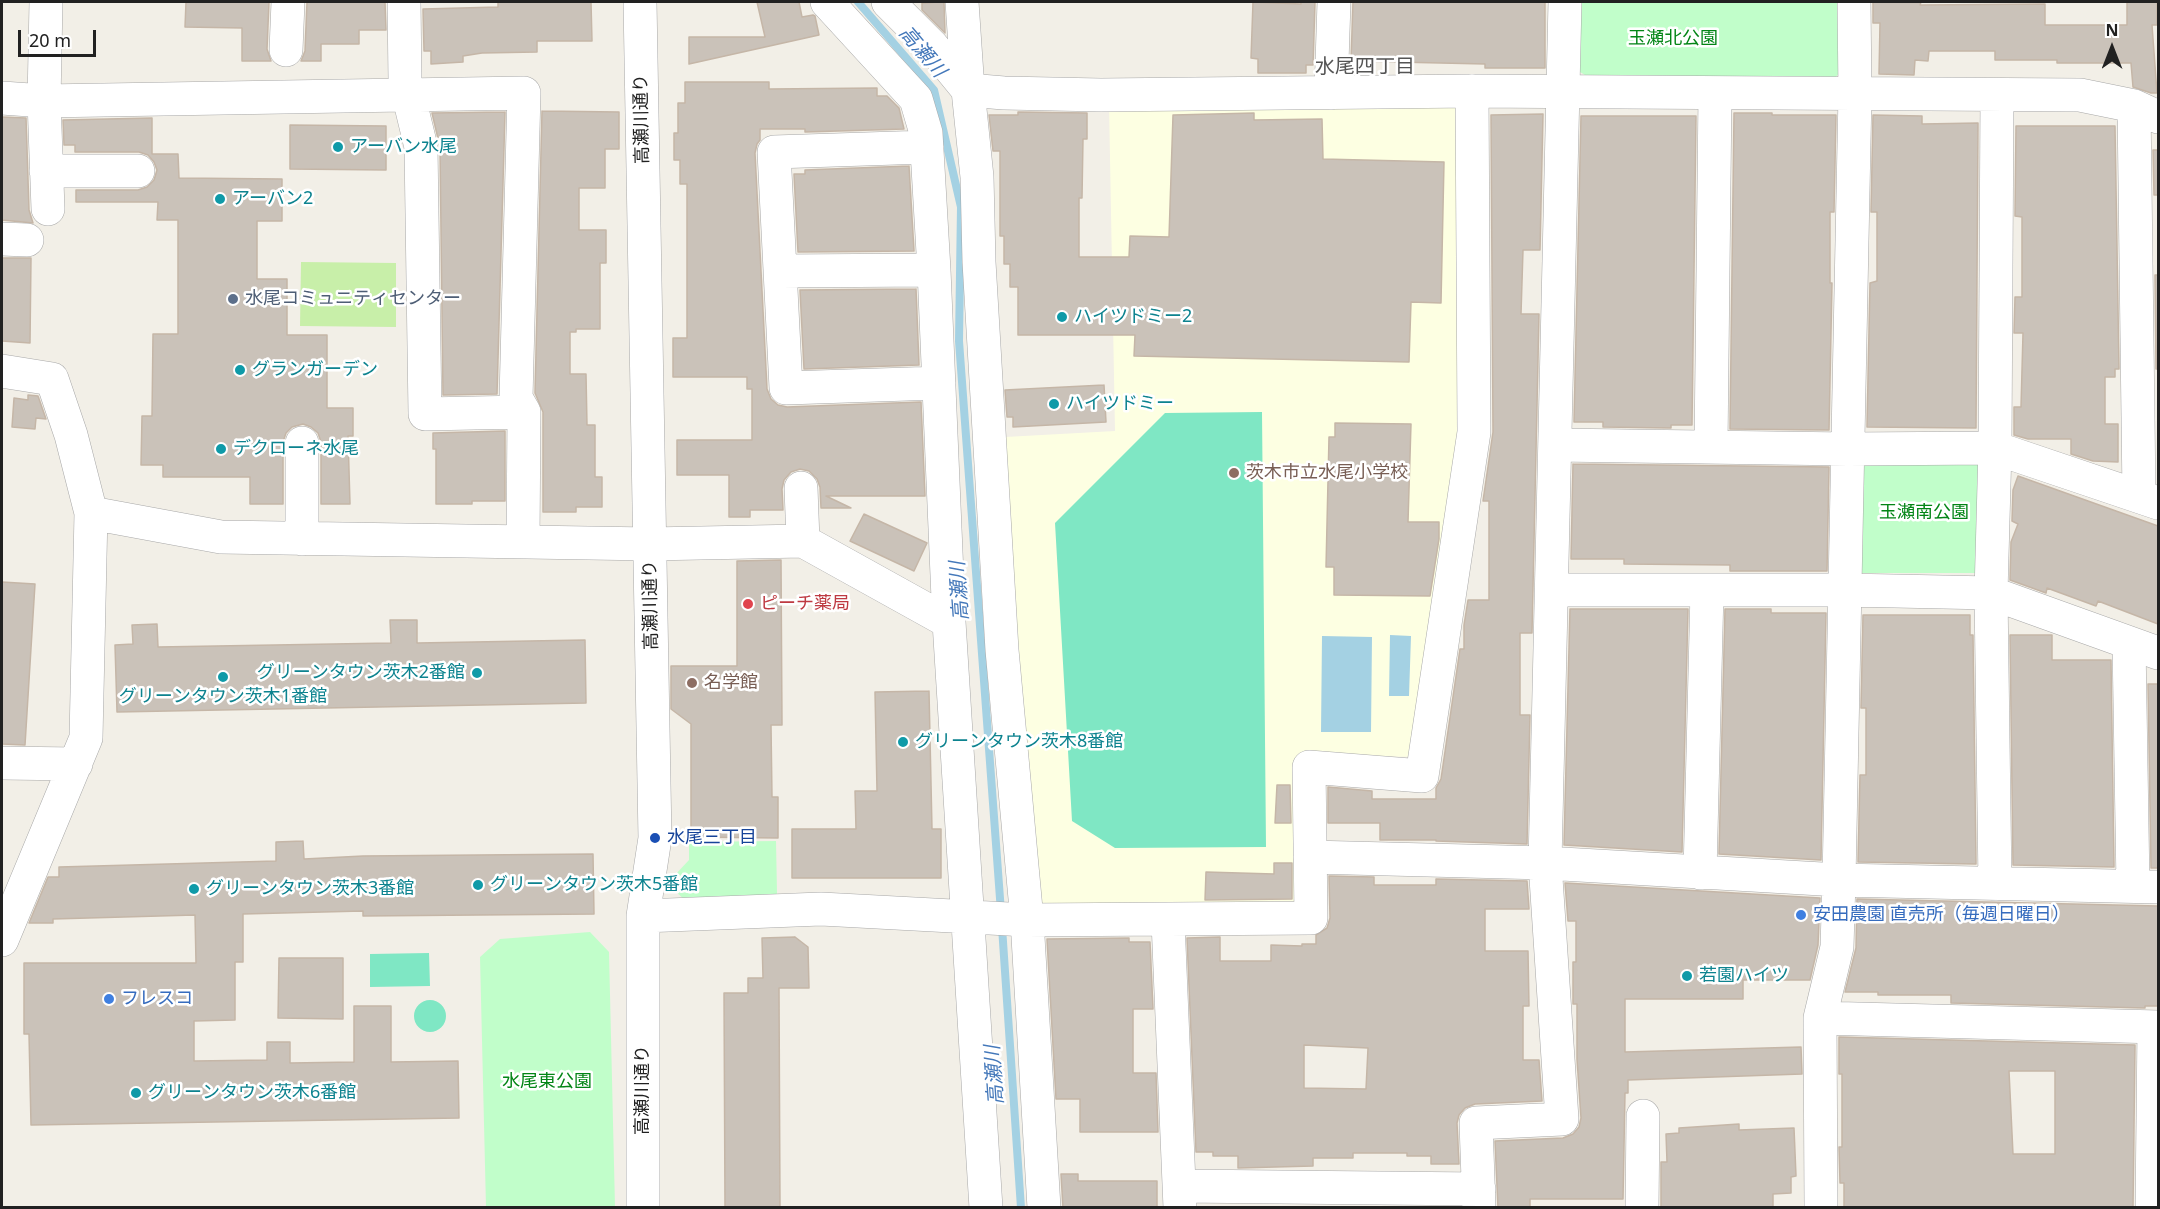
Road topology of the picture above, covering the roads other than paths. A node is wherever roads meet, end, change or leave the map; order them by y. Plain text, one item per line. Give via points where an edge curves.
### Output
1 (46, 2) edge
2 (288, 2) edge
3 (404, 2) edge
4 (640, 2) edge
5 (827, 2) edge
6 (888, 2) edge
7 (962, 2) edge
8 (1334, 2) edge
9 (1564, 2) edge
10 (1854, 2) edge
11 (286, 50) dead end
12 (968, 90) junction
13 (1472, 91) junction
14 (1562, 91) junction
15 (1331, 93) junction
16 (1715, 94) junction
17 (1855, 94) junction
18 (408, 95) junction
19 (1997, 95) junction
20 (2, 98) edge
21 (44, 101) junction
22 (2146, 112) edge
23 (927, 147) junction
24 (46, 171) junction
25 (138, 171) dead end
26 (48, 209) dead end
27 (934, 270) junction
28 (780, 271) junction
29 (2, 371) edge
30 (939, 383) junction
31 (524, 412) junction
32 (302, 443) dead end
33 (1555, 445) junction
34 (1711, 447) junction
35 (1995, 448) junction
36 (1848, 449) junction
37 (801, 488) dead end
38 (2149, 500) edge
39 (91, 513) junction
40 (302, 539) junction
41 (803, 540) junction
42 (523, 542) junction
43 (650, 544) junction
44 (1552, 590) junction
45 (1846, 590) junction
46 (1707, 591) junction
47 (1991, 593) junction
48 (949, 622) junction
49 (2144, 648) edge
50 (2, 763) edge
51 (76, 764) junction
52 (1310, 857) junction
53 (1545, 863) junction
54 (1700, 873) junction
55 (1839, 880) junction
56 (1995, 884) junction
57 (2146, 887) edge
58 (643, 916) junction
59 (969, 917) junction
60 (1027, 920) junction
61 (1168, 921) junction
62 (2, 940) edge
63 (1820, 1018) junction
64 (2156, 1027) edge
65 (1643, 1116) dead end
66 (1180, 1197) edge
67 (1479, 1198) edge
68 (643, 1208) edge
69 (986, 1208) edge
70 (1044, 1208) edge
71 (1642, 1208) edge
72 (1821, 1208) edge
73 (2152, 1208) edge

1 - 21 street
2 - 11 street
3 - 18 street
4 - 43 street, 高瀬川通り
5 - 23 street via 916,99
6 - 12 street
7 - 12 street
8 - 15 street
9 - 14 street
10 - 17 street
12 - 15 street via 1101,95
12 - 60 street via 977,177 1002,650
13 - 14 street
13 - 15 street
13 - 52 street via 1474,432 1422,776 1309,767
14 - 16 street
14 - 33 street
16 - 17 street
16 - 34 street
17 - 19 street
17 - 36 street
18 - 21 street
18 - 31 street via 421,147 425,414
18 - 31 street via 524,93 516,398
19 - 22 street via 2080,95
19 - 35 street
20 - 21 street
21 - 24 street
22 - 38 street
23 - 27 street
23 - 28 street via 774,152
24 - 25 street
24 - 26 street
27 - 28 street
27 - 30 street
28 - 30 street via 786,388
29 - 39 street via 52,379
30 - 48 street
31 - 42 street
32 - 40 street
33 - 34 street
33 - 44 street
34 - 36 street
35 - 36 street
35 - 38 street
35 - 47 street
36 - 45 street
37 - 41 street
39 - 40 street via 221,537
39 - 51 street via 86,738
40 - 42 street
41 - 43 street
41 - 48 street
42 - 43 street
43 - 58 street, 高瀬川通り via 655,838
44 - 46 street
44 - 53 street
45 - 46 street
45 - 47 street
45 - 55 street
46 - 54 street
47 - 49 street
47 - 56 street
48 - 59 street
49 - 57 street
50 - 51 street
51 - 62 street
52 - 53 street
52 - 61 street via 1311,918
53 - 54 street
53 - 67 street via 1562,1119 1476,1123
54 - 55 street
55 - 56 street
55 - 63 street via 1837,947
56 - 57 street
58 - 59 street via 821,909
58 - 68 street, 高瀬川通り
59 - 60 street
59 - 69 street
60 - 61 street
60 - 70 street
61 - 66 street
63 - 64 street
63 - 72 street
64 - 73 street
65 - 71 street
66 - 67 street

